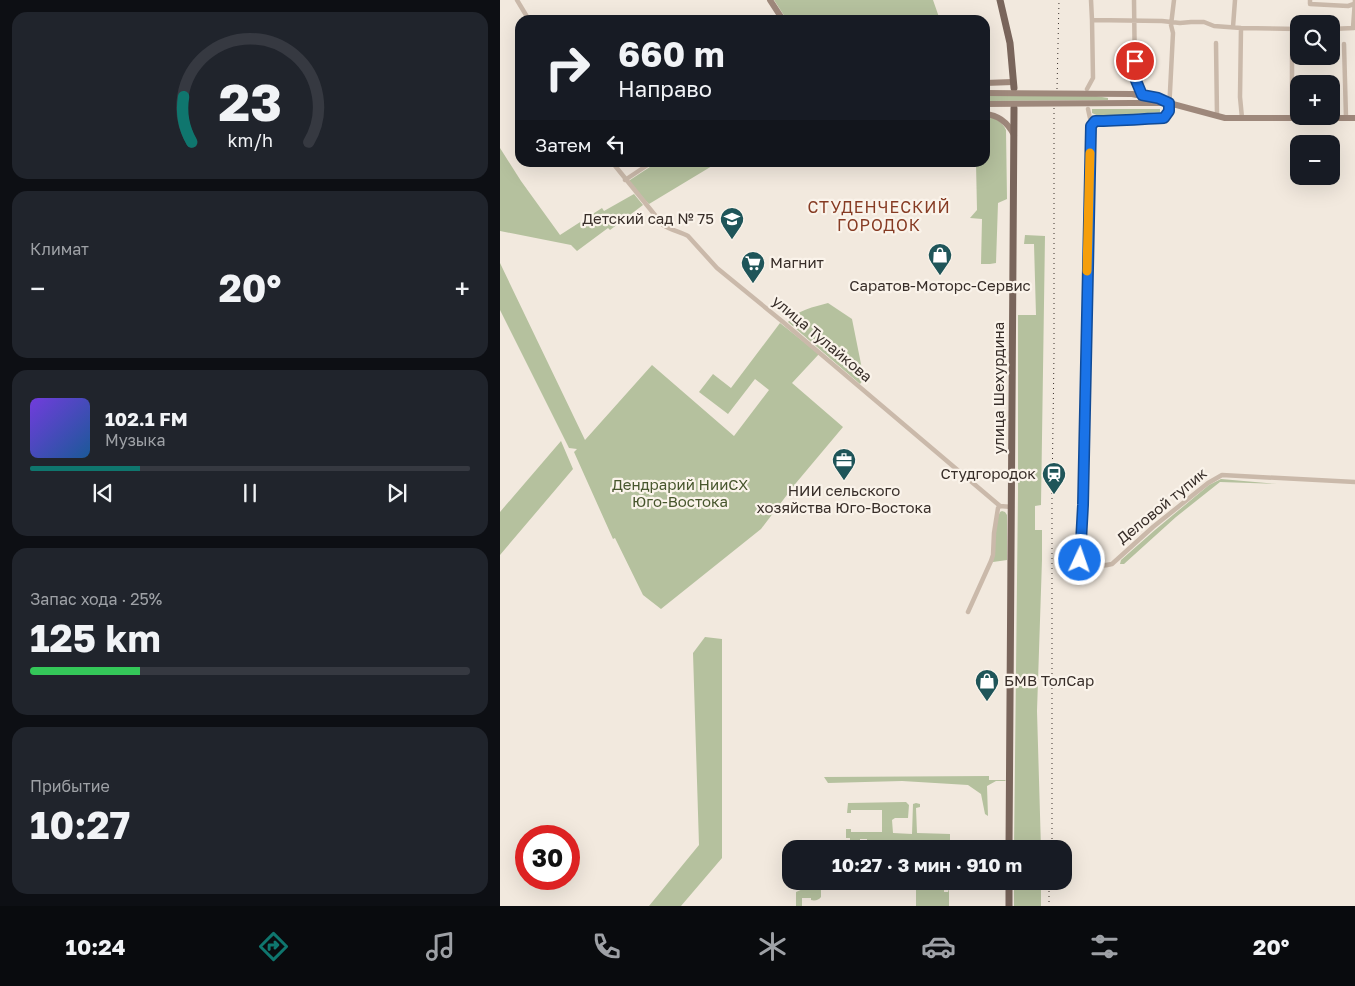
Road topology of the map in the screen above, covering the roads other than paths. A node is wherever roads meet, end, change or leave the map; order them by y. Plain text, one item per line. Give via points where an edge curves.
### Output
1 (517, 0) edge
2 (770, 0) edge
3 (1000, 0) edge
4 (1091, 0) edge
5 (1134, 0) edge
6 (1174, 0) edge
7 (1234, 0) edge
8 (1310, 0) edge
9 (1355, 0) edge
10 (1354, 4) edge
11 (526, 15) edge
12 (780, 15) edge
13 (1092, 20) junction
14 (1135, 21) junction
15 (1172, 22) junction
16 (1233, 27) junction
17 (1241, 28) junction
18 (1354, 28) edge
19 (1290, 29) edge
20 (1340, 29) edge
21 (1216, 43) dead end
22 (1344, 44) dead end
23 (990, 84) edge
24 (1014, 86) joint
25 (1087, 89) dead end
26 (990, 93) edge
27 (1142, 95) junction
28 (1169, 103) junction
29 (990, 104) edge
30 (1014, 108) dead end
31 (1088, 108) dead end
32 (990, 115) edge
33 (1217, 116) junction
34 (1242, 118) junction
35 (1290, 118) edge
36 (1340, 118) edge
37 (1346, 118) junction
38 (1355, 118) edge
39 (1095, 121) junction
40 (1014, 135) junction
41 (616, 167) edge
42 (644, 167) edge
43 (625, 180) junction
44 (1355, 482) edge
45 (1000, 506) junction
46 (1012, 507) junction
47 (968, 612) dead end
48 (1010, 840) edge
49 (1009, 890) edge
50 (1009, 906) edge

1 - 11 street
2 - 12 main road
3 - 24 main road via 1010,43
4 - 13 street
5 - 14 street
6 - 15 street
7 - 16 street
8 - 10 street via 1310,4
9 - 10 street
10 - 18 street
13 - 14 street
13 - 25 street via 1093,78
14 - 15 street
14 - 27 street via 1135,78
15 - 16 street via 1204,22
15 - 28 street
16 - 17 street
17 - 19 street
17 - 34 street
18 - 20 street
21 - 33 street
22 - 37 street
23 - 24 main road
26 - 27 main road, bridge
27 - 28 main road
28 - 29 main road, bridge
28 - 33 main road
28 - 39 street via 1169,111 1164,118
30 - 40 main road, улица Шехурдина
31 - 39 street via 1090,118
32 - 40 main road via 1006,122
33 - 34 main road
34 - 35 main road
36 - 37 main road
37 - 38 main road
39 - 44 street, Деловой тупик via 1091,126 1080,560 1100,566 1112,564 1208,483 1222,475
40 - 46 main road, улица Шехурдина
41 - 43 street, улица Тулайкова
42 - 43 street
43 - 45 street, улица Тулайкова via 664,225 688,236 717,268
45 - 46 street
45 - 47 street via 993,555
46 - 48 main road, улица Шехурдина
49 - 50 main road

